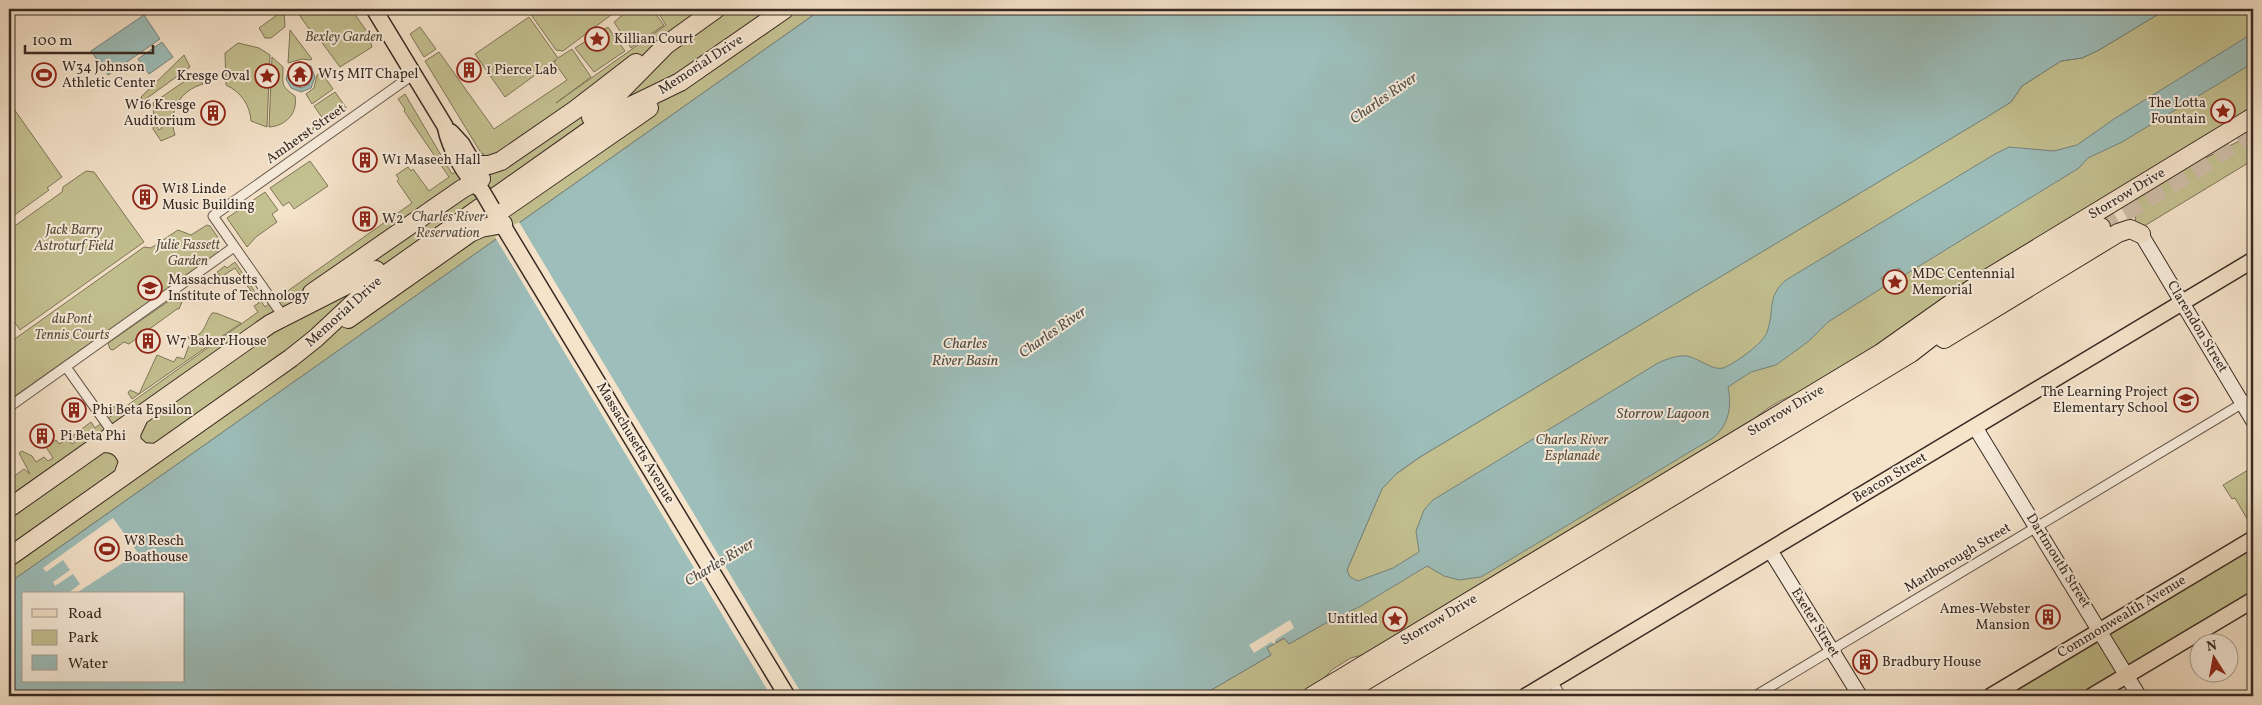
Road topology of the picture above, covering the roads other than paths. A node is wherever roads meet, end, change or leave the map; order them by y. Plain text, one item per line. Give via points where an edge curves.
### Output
1 (374, 9) edge
2 (716, 9) edge
3 (784, 9) edge
4 (679, 35) junction
5 (717, 56) junction
6 (414, 74) junction
7 (2253, 117) edge
8 (2253, 131) edge
9 (479, 182) junction
10 (2136, 189) junction
11 (499, 219) junction
12 (2101, 228) tunnel mouth
13 (2141, 234) joint
14 (234, 247) junction
15 (2253, 260) edge
16 (2183, 302) junction
17 (282, 316) junction
18 (304, 348) junction
19 (66, 367) junction
20 (1873, 376) junction
21 (2248, 400) edge
22 (9, 407) edge
23 (142, 412) junction
24 (2253, 421) edge
25 (1975, 427) junction
26 (107, 438) junction
27 (156, 453) junction
28 (123, 476) junction
29 (9, 508) edge
30 (2036, 527) junction
31 (2253, 538) edge
32 (1770, 550) junction
33 (9, 557) edge
34 (2253, 600) edge
35 (2101, 630) junction
36 (1832, 650) junction
37 (2128, 675) junction
38 (1552, 680) junction
39 (787, 696) edge
40 (1312, 696) edge
41 (1340, 696) edge
42 (1526, 696) edge
43 (1561, 696) edge
44 (1755, 696) edge
45 (1860, 696) edge
46 (1991, 696) edge
47 (2092, 696) edge
48 (2139, 696) edge

1 - 6 main road, Massachusetts Avenue
2 - 4 highway, Memorial Drive
3 - 5 highway, Memorial Drive
4 - 9 highway via 501,161 489,166
4 - 17 highway, Memorial Drive via 610,102 574,130 374,271
5 - 11 highway via 679,88
5 - 18 highway, Memorial Drive via 673,86 603,121 542,163 378,280
6 - 9 main road, Massachusetts Avenue via 445,126 462,144
6 - 14 street, Amherst Street via 213,216
7 - 10 highway, Storrow Drive
8 - 10 highway
9 - 11 main road, Massachusetts Avenue, bridge
9 - 17 highway via 306,296
10 - 40 highway, Storrow Drive via 1966,292 1872,358
11 - 18 highway via 470,233
11 - 39 main road, Massachusetts Avenue
12 - 20 highway, Storrow Drive via 1974,304 1911,352
13 - 16 main road, Clarendon Street
13 - 20 highway via 2121,231 1917,356
14 - 17 street
14 - 19 street
15 - 16 main road, Beacon Street
16 - 21 main road, Clarendon Street
16 - 25 main road, Beacon Street
17 - 23 highway, Memorial Drive
18 - 27 highway, Memorial Drive
19 - 22 street
19 - 26 street
20 - 41 highway, Storrow Drive
21 - 24 main road, Clarendon Street
21 - 30 street, Marlborough Street
23 - 26 highway, Memorial Drive
23 - 27 highway via 133,428 132,444 142,452
25 - 30 main road, Dartmouth Street
25 - 32 main road, Beacon Street
26 - 28 highway via 124,451 128,462
26 - 29 highway, Memorial Drive
27 - 28 highway, Memorial Drive
28 - 33 highway, Memorial Drive
30 - 35 main road, Dartmouth Street
30 - 36 street, Marlborough Street
31 - 35 main road, Commonwealth Avenue
32 - 36 main road, Exeter Street
32 - 38 main road, Beacon Street
34 - 37 main road
35 - 37 main road, Dartmouth Street
35 - 46 main road, Commonwealth Avenue
36 - 44 street, Marlborough Street
36 - 45 main road, Exeter Street
37 - 47 main road
37 - 48 main road, Dartmouth Street
38 - 42 main road, Beacon Street
38 - 43 street

